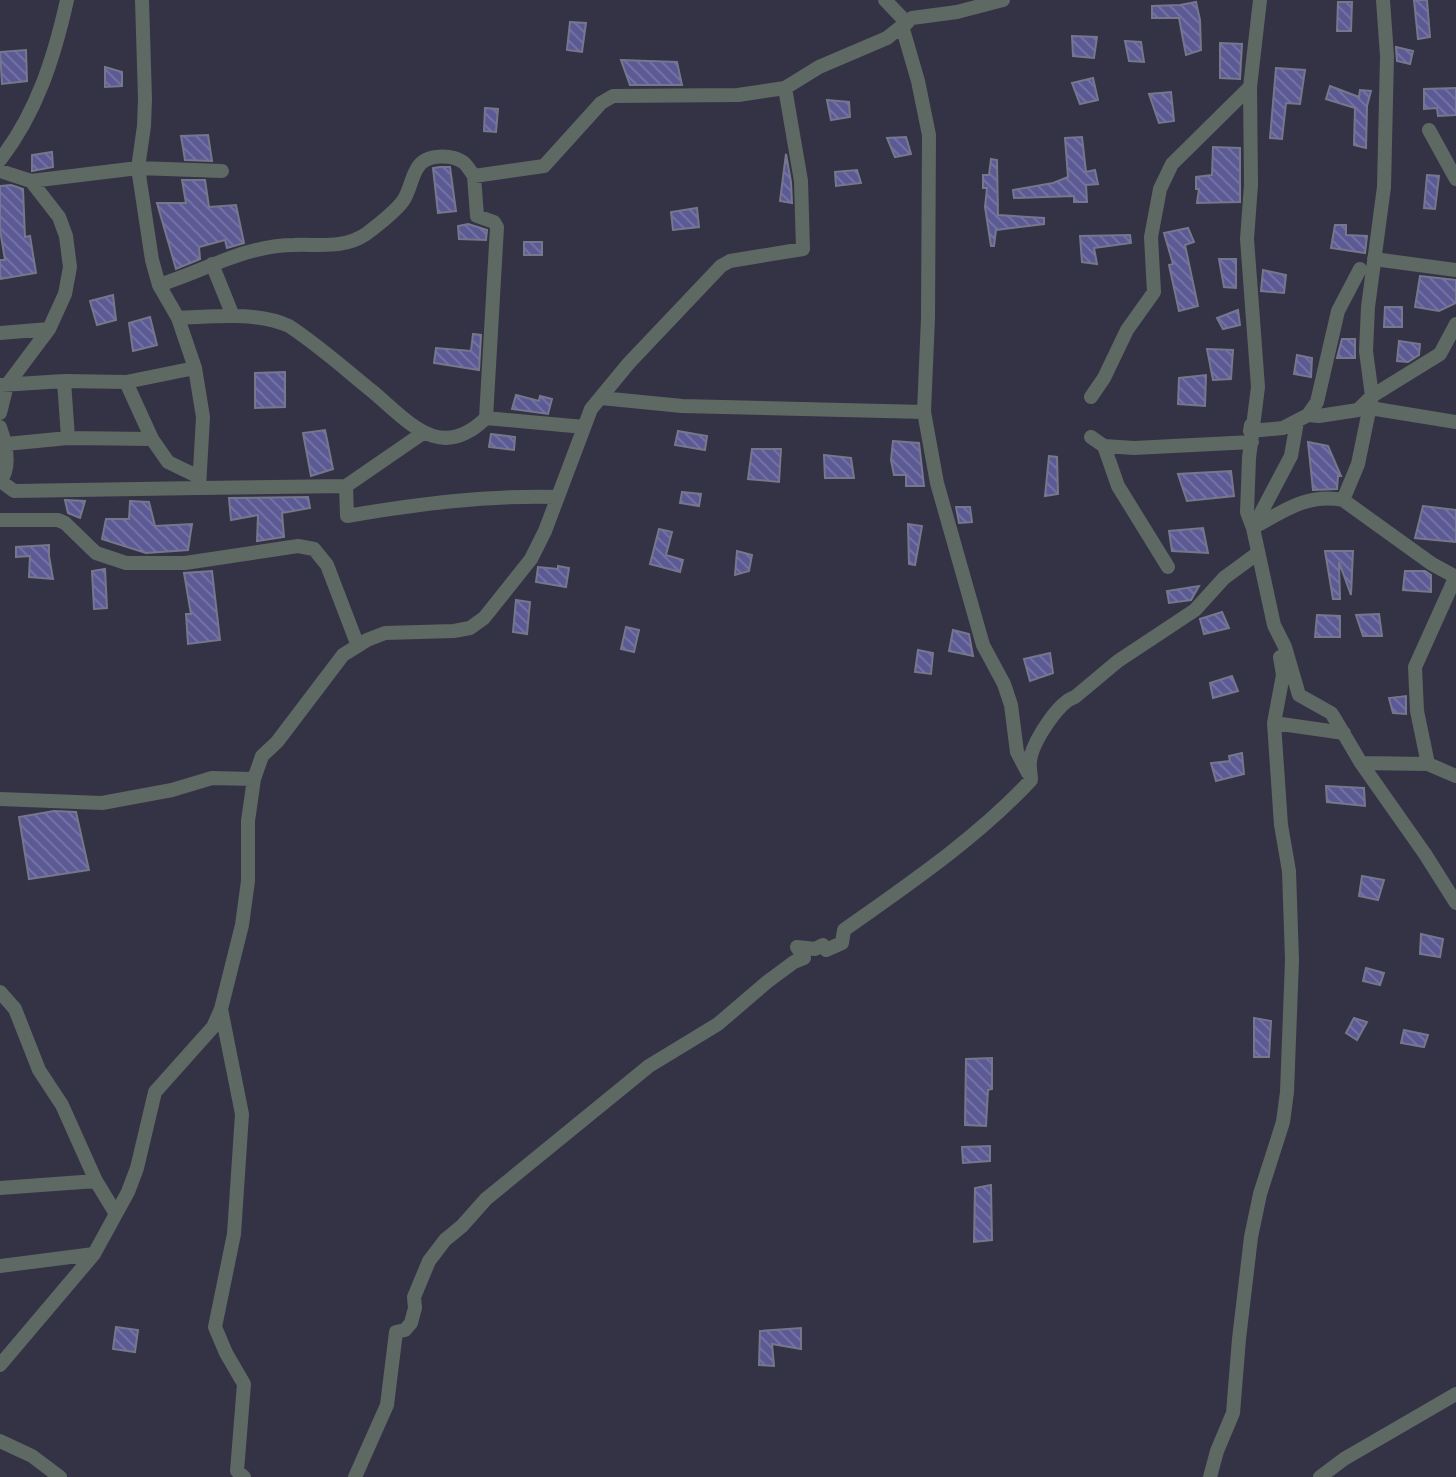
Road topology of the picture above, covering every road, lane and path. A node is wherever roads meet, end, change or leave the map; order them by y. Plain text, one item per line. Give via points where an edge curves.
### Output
1 (142, 0) edge
2 (885, 0) edge
3 (1003, 0) edge
4 (1260, 0) edge
5 (1383, 0) edge
6 (68, 2) edge
7 (904, 24) junction
8 (1250, 87) junction
9 (785, 88) junction
10 (1429, 130) dead end
11 (0, 160) edge
12 (138, 168) junction
13 (0, 171) edge
14 (222, 171) dead end
15 (474, 176) junction
16 (1456, 179) edge
17 (31, 181) junction
18 (1374, 259) junction
19 (212, 264) junction
20 (1360, 269) dead end
21 (1456, 270) edge
22 (159, 285) junction
23 (233, 316) junction
24 (178, 318) junction
25 (1456, 324) edge
26 (49, 329) junction
27 (0, 333) edge
28 (195, 368) junction
29 (64, 381) junction
30 (126, 382) junction
31 (4, 385) edge
32 (1091, 397) dead end
33 (601, 398) junction
34 (1366, 405) junction
35 (924, 412) junction
36 (0, 413) edge
37 (486, 418) junction
38 (1302, 418) junction
39 (1456, 422) edge
40 (0, 427) edge
41 (584, 427) junction
42 (1253, 430) junction
43 (423, 433) junction
44 (1091, 437) dead end
45 (68, 438) junction
46 (152, 439) junction
47 (6, 444) junction
48 (1104, 446) junction
49 (1, 482) edge
50 (199, 482) junction
51 (346, 486) junction
52 (558, 497) junction
53 (1343, 500) junction
54 (0, 520) edge
55 (1253, 528) junction
56 (1258, 553) junction
57 (1168, 567) dead end
58 (1456, 577) edge
59 (1278, 637) junction
60 (358, 646) junction
61 (1274, 723) junction
62 (1344, 733) junction
63 (1361, 763) junction
64 (1428, 764) junction
65 (1456, 776) edge
66 (254, 779) junction
67 (1031, 780) junction
68 (0, 799) edge
69 (1456, 903) edge
70 (0, 992) edge
71 (221, 1009) junction
72 (96, 1181) junction
73 (0, 1188) edge
74 (116, 1214) junction
75 (94, 1254) junction
76 (0, 1266) edge
77 (0, 1365) edge
78 (1456, 1394) edge
79 (0, 1441) edge
80 (60, 1477) edge
81 (244, 1477) edge
82 (355, 1477) edge
83 (1210, 1477) edge
84 (1320, 1477) edge

1 - 12 street via 145,99
2 - 7 street
3 - 7 street
4 - 8 street
5 - 18 street via 1384,187
6 - 11 street via 45,80 26,122
7 - 9 street via 887,38
7 - 35 street via 929,135
8 - 32 street via 1165,176 1151,237 1154,292
8 - 42 street via 1247,239 1258,387
9 - 15 street via 738,95 613,96 544,166
9 - 33 street via 801,181 803,249 721,266
10 - 16 street
12 - 14 street
12 - 17 street
12 - 22 street
13 - 17 street
15 - 19 street via 463,162 433,157 422,161 403,201 354,240 264,248
15 - 37 street via 477,216 497,227
17 - 26 street via 59,217 70,267
18 - 21 street
18 - 34 street
19 - 22 street
19 - 23 street
20 - 38 street via 1338,311 1317,402
22 - 24 street
23 - 24 street
23 - 43 street via 289,326
24 - 28 street
25 - 34 street via 1440,354
26 - 27 street
26 - 31 street
28 - 30 street
28 - 50 street via 203,417
29 - 30 street
29 - 31 street
29 - 45 street
30 - 46 street
31 - 36 street
33 - 35 street via 682,406
33 - 41 street
34 - 38 street
34 - 39 street
34 - 53 street via 1358,464
35 - 67 street via 937,483 983,645 1004,684 1017,752
37 - 41 street
37 - 43 street via 455,438
38 - 42 street via 1283,428
38 - 55 street via 1291,456
40 - 47 street
41 - 52 street
42 - 48 street via 1134,448
42 - 55 street via 1247,512
43 - 51 street
44 - 48 street
45 - 46 street
45 - 47 street
46 - 50 street via 168,462
47 - 49 street
48 - 57 street via 1118,486
49 - 50 street via 14,491
50 - 51 street
51 - 52 street via 347,516 459,500
52 - 60 street via 531,559 484,618 454,631 385,633
53 - 55 street via 1302,501
53 - 58 street
54 - 60 street via 58,520 96,553 126,563 185,563 298,546 314,549 327,565
55 - 56 street
56 - 59 street
56 - 67 street via 1224,578 1195,610 1069,699 1033,751
58 - 64 street via 1415,667
59 - 61 street via 1283,675
59 - 62 street via 1299,695 1331,713
60 - 66 street via 343,655 262,756
61 - 62 street
61 - 83 street via 1292,960 1286,1100 1251,1237 1233,1413
62 - 63 street
63 - 64 street
63 - 69 street
64 - 65 street
66 - 68 street via 212,778 102,803
66 - 71 street via 244,910
67 - 82 street via 939,862 844,930 842,943 826,950 823,945 797,947 804,958 718,1024 649,1066 486,1199 445,1240 422,1272 411,1323 396,1332 387,1405
70 - 72 street via 15,1009 39,1070 62,1105
71 - 74 street via 213,1027 155,1092 137,1168
71 - 81 street via 242,1114 234,1234 215,1327 244,1384 237,1471
72 - 73 street
72 - 74 street
74 - 75 street
75 - 76 street
75 - 77 street
78 - 84 street
79 - 80 street

